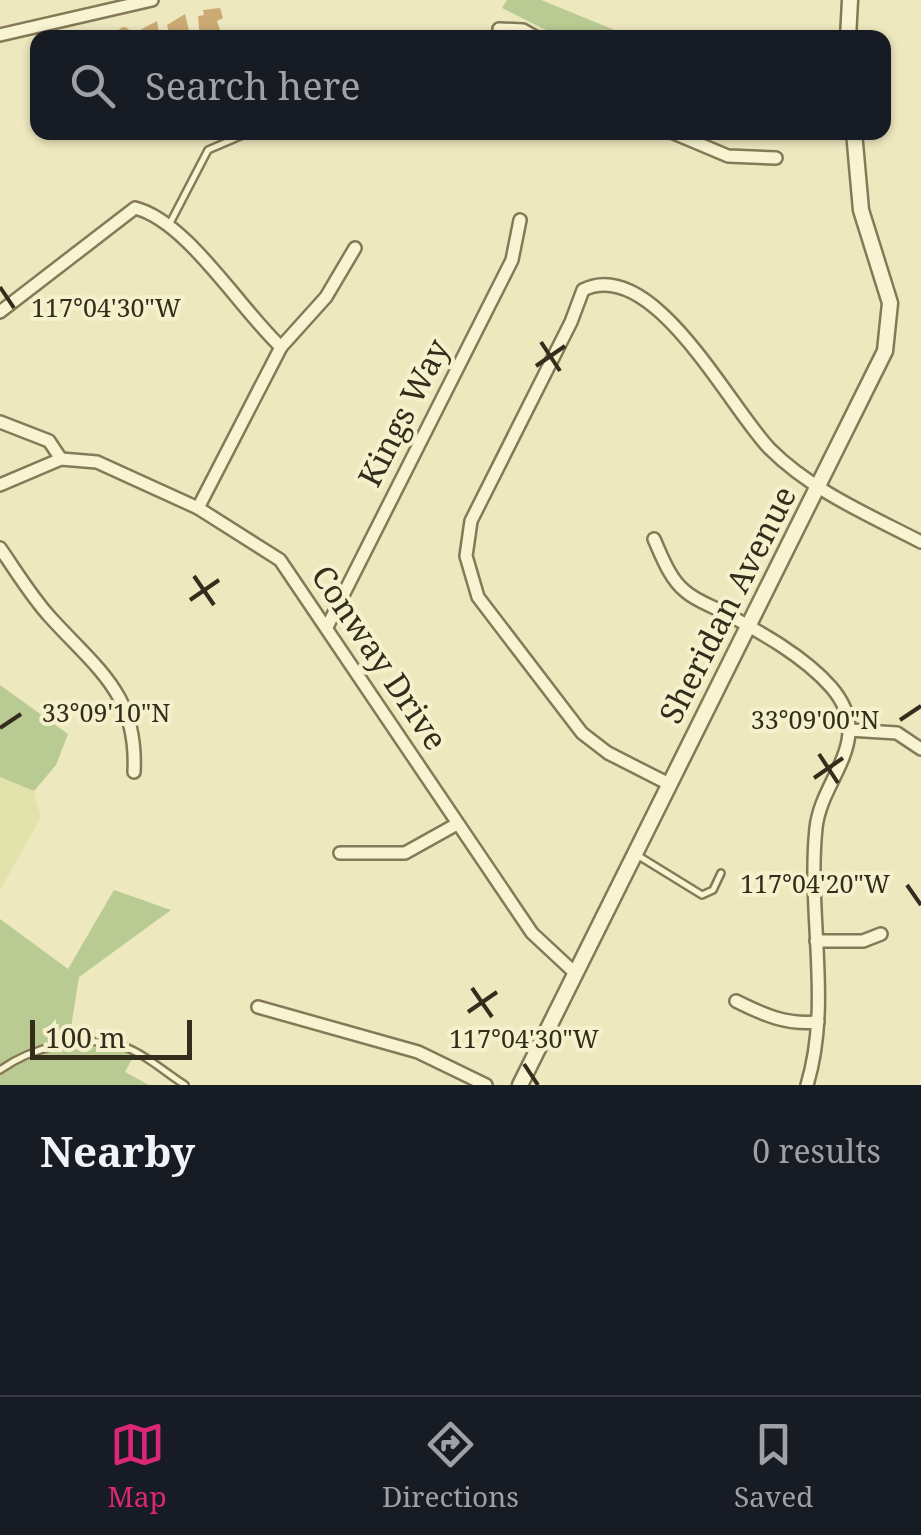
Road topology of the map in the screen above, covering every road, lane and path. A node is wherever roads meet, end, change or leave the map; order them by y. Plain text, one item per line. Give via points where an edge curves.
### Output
1 (148, 0) edge
2 (850, 0) edge
3 (499, 29) dead end
4 (523, 30) edge
5 (848, 30) edge
6 (0, 34) edge
7 (231, 140) edge
8 (690, 140) edge
9 (855, 140) edge
10 (776, 158) dead end
11 (520, 220) dead end
12 (167, 228) junction
13 (356, 248) dead end
14 (0, 312) edge
15 (280, 347) junction
16 (0, 422) edge
17 (65, 459) junction
18 (0, 485) edge
19 (817, 488) junction
20 (198, 508) junction
21 (654, 539) dead end
22 (921, 542) edge
23 (0, 548) edge
24 (749, 626) junction
25 (327, 628) junction
26 (849, 730) junction
27 (921, 749) edge
28 (134, 772) dead end
29 (670, 784) junction
30 (458, 824) junction
31 (340, 853) dead end
32 (635, 854) junction
33 (721, 873) dead end
34 (881, 934) dead end
35 (816, 941) junction
36 (575, 973) junction
37 (736, 1001) dead end
38 (258, 1008) dead end
39 (818, 1022) junction
40 (0, 1070) edge
41 (185, 1085) edge
42 (486, 1085) edge
43 (520, 1085) edge
44 (807, 1085) edge

1 - 6 street
2 - 5 street
3 - 4 street
7 - 12 lane via 208,150
8 - 10 street via 728,156
9 - 19 street, Sheridan Avenue via 861,210 888,292 890,330
11 - 25 street, Kings Way via 512,260
12 - 14 street via 148,212 122,214
12 - 15 street via 197,250
13 - 15 street via 326,297
15 - 20 street
16 - 17 street, Conway Drive via 50,442
17 - 18 street
17 - 20 street, Conway Drive via 118,468
19 - 22 street
19 - 24 street, Sheridan Avenue
19 - 29 street via 770,449 670,318 618,284 583,290 472,522 468,574 478,597 582,733
20 - 25 street, Conway Drive via 280,560
21 - 24 street via 685,592
23 - 28 street via 124,702 136,742
24 - 26 street via 831,687
24 - 29 street, Sheridan Avenue
25 - 30 street, Conway Drive
26 - 27 street via 896,733
26 - 35 street via 844,761 816,828
29 - 32 street, Sheridan Avenue
30 - 31 street via 405,853
30 - 36 street, Conway Drive via 532,933
32 - 33 lane via 702,895 713,890
32 - 36 street, Sheridan Avenue
34 - 35 street via 863,941
35 - 39 street
36 - 43 street, Sheridan Avenue
37 - 39 street via 768,1018
38 - 42 street via 418,1052
39 - 44 street
40 - 41 lane via 41,1049 116,1044

